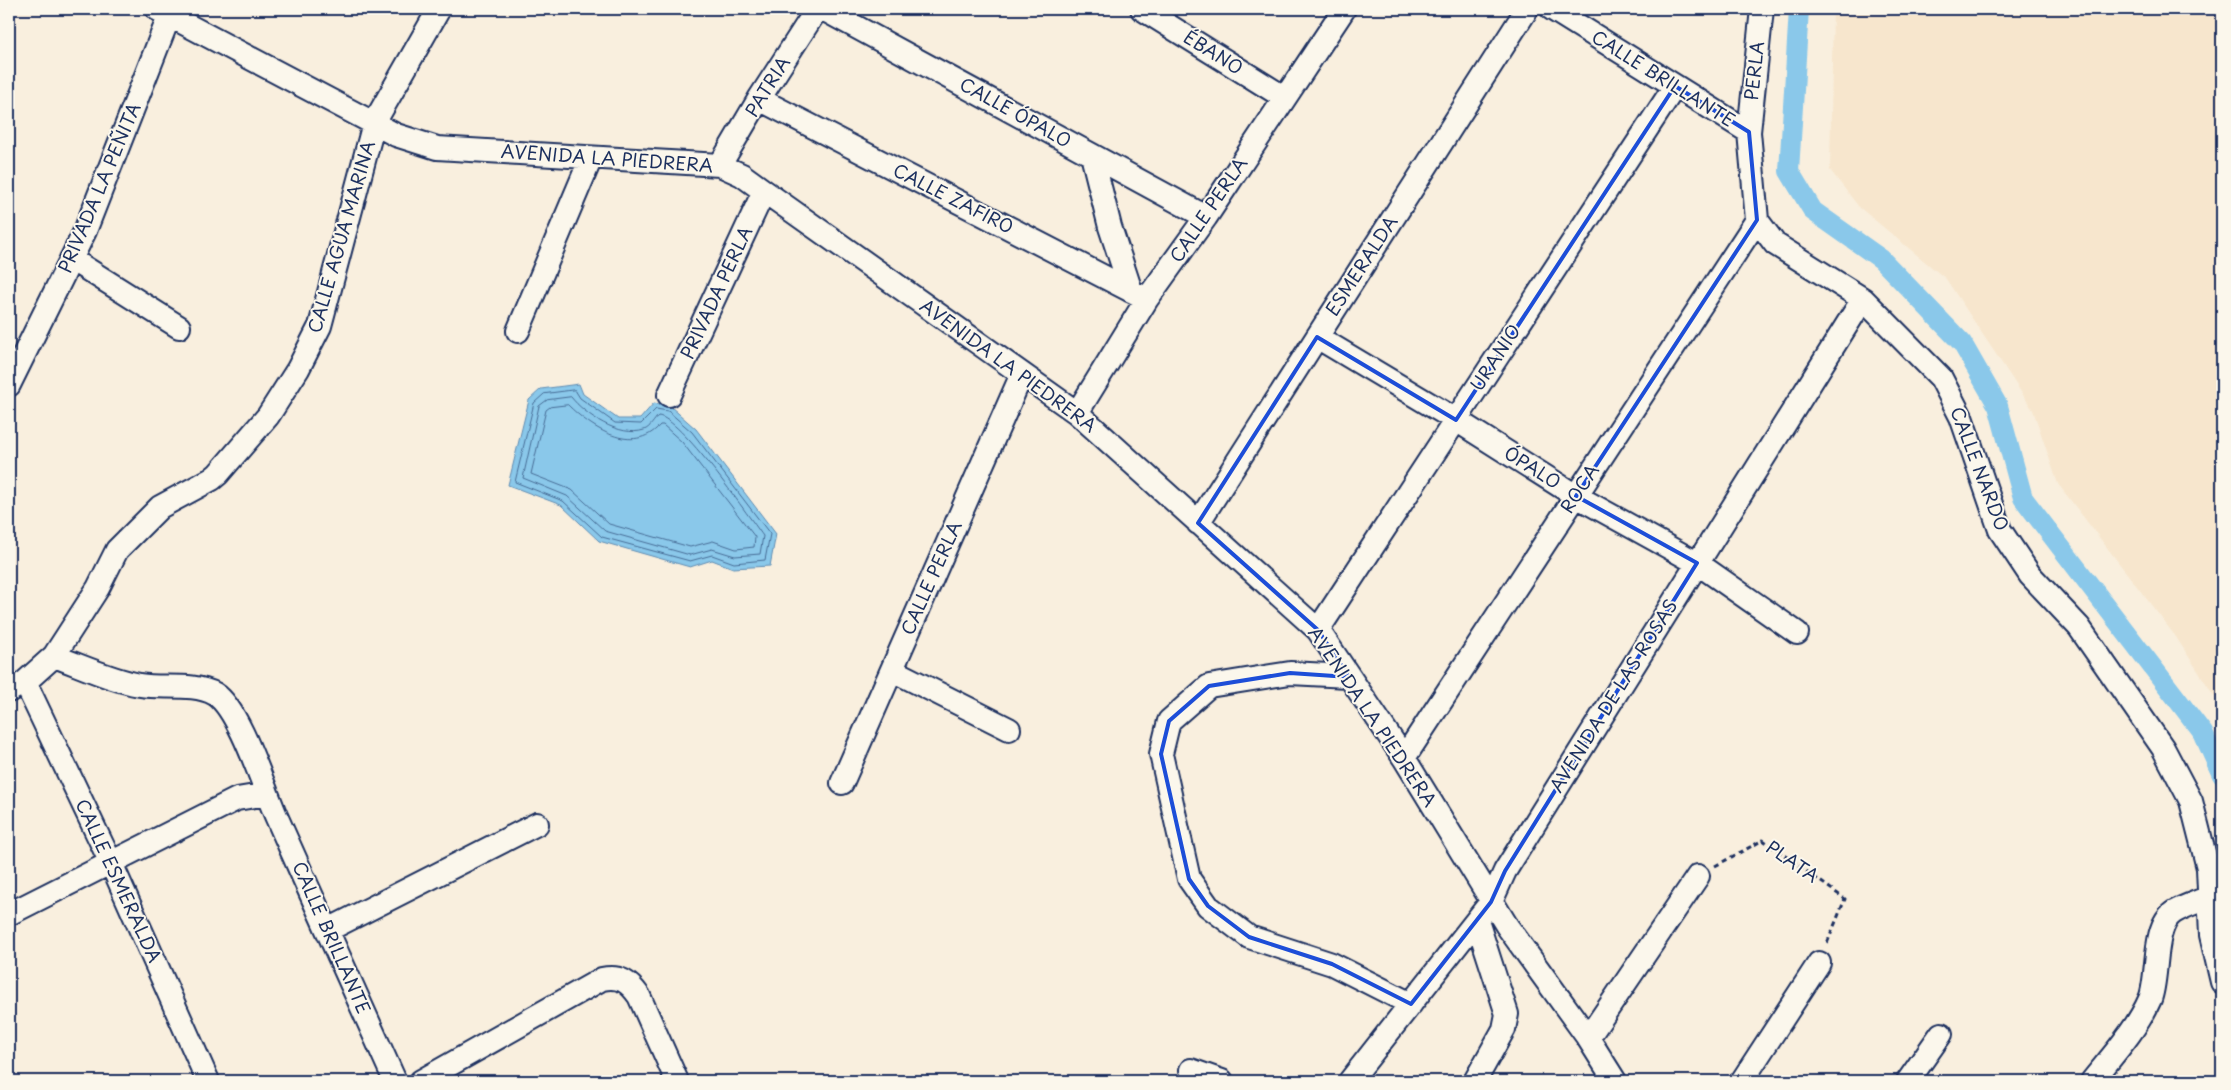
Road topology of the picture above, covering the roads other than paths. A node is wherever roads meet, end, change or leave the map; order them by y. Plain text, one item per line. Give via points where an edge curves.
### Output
1 (439, 9) edge
2 (817, 9) edge
3 (823, 9) edge
4 (1142, 9) edge
5 (1343, 9) edge
6 (1526, 9) edge
7 (1552, 9) edge
8 (1762, 9) edge
9 (164, 12) edge
10 (1675, 86) junction
11 (1285, 98) junction
12 (759, 99) junction
13 (374, 123) junction
14 (1749, 132) junction
15 (1092, 155) junction
16 (590, 158) junction
17 (720, 165) junction
18 (764, 191) junction
19 (1206, 217) junction
20 (1756, 220) junction
21 (71, 259) junction
22 (1139, 295) junction
23 (1863, 298) junction
24 (179, 326) dead end
25 (518, 331) dead end
26 (1317, 337) junction
27 (1022, 374) junction
28 (9, 385) edge
29 (670, 395) dead end
30 (1077, 413) junction
31 (1456, 420) junction
32 (1576, 496) junction
33 (1198, 523) junction
34 (1697, 563) junction
35 (1318, 630) junction
36 (1797, 633) dead end
37 (54, 656) junction
38 (892, 670) junction
39 (1348, 676) junction
40 (17, 687) edge
41 (1009, 729) dead end
42 (1404, 758) junction
43 (842, 782) dead end
44 (267, 794) junction
45 (537, 824) dead end
46 (112, 863) junction
47 (1698, 876) road end
48 (2209, 897) junction
49 (1491, 902) junction
50 (9, 914) edge
51 (1478, 920) junction
52 (328, 930) junction
53 (1819, 963) road end
54 (2222, 982) edge
55 (1411, 1004) junction
56 (1941, 1034) dead end
57 (1588, 1038) junction
58 (1191, 1070) dead end
59 (208, 1081) edge
60 (395, 1081) edge
61 (421, 1081) edge
62 (677, 1081) edge
63 (1222, 1081) edge
64 (1350, 1081) edge
65 (1475, 1081) edge
66 (1615, 1081) edge
67 (1742, 1081) edge
68 (1908, 1081) edge
69 (2092, 1081) edge

1 - 13 street, CALLE AGUA MARINA
2 - 12 street, PATRIA
3 - 15 street, CALLE ÓPALO
4 - 11 street, ÉBANO
5 - 11 street, CALLE PERLA
6 - 26 street, ESMERALDA
7 - 10 street, CALLE BRILLANTE
8 - 14 street, PERLA
9 - 13 street, AVENIDA LA PIEDRERA
9 - 21 street, PRIVADA LA PEÑITA via 85,231
10 - 14 street, CALLE BRILLANTE
10 - 31 street, URANIO
11 - 19 street, CALLE PERLA
12 - 17 street, PATRIA
12 - 22 street, CALLE ZAFIRO
13 - 16 street, AVENIDA LA PIEDRERA via 396,135 437,148
13 - 37 street, CALLE AGUA MARINA via 320,326 298,369 268,416 218,474 160,507 117,550 98,588
14 - 20 street
15 - 19 street, CALLE ÓPALO
15 - 22 street via 1110,227
16 - 17 street, AVENIDA LA PIEDRERA
16 - 25 street
17 - 18 street, AVENIDA LA PIEDRERA via 742,175
18 - 27 street, AVENIDA LA PIEDRERA
18 - 29 street, PRIVADA PERLA
19 - 22 street, CALLE PERLA
20 - 23 street, CALLE NARDO via 1775,244
20 - 32 street, ROCA
21 - 24 street
21 - 28 street, PRIVADA LA PEÑITA
22 - 30 street, CALLE PERLA
23 - 34 street, AVENIDA DE LAS ROSAS
23 - 48 street, CALLE NARDO via 1941,378 1961,417 2000,530 2030,575 2079,627 2163,748 2191,801 2208,868
26 - 31 street, ÓPALO
26 - 33 street, ESMERALDA
27 - 30 street, AVENIDA LA PIEDRERA
27 - 38 street, CALLE PERLA
30 - 33 street, AVENIDA LA PIEDRERA
31 - 32 street, ÓPALO
31 - 35 street, URANIO
32 - 34 street, ÓPALO
32 - 42 street, ROCA
33 - 35 street, AVENIDA LA PIEDRERA
34 - 36 street, ÓPALO
34 - 49 street, AVENIDA DE LAS ROSAS via 1505,871
35 - 39 street, AVENIDA LA PIEDRERA
37 - 40 street, CALLE AGUA MARINA
37 - 44 street, CALLE BRILLANTE via 122,681 192,688 214,694 227,707 240,730
38 - 41 street
38 - 43 street, CALLE PERLA
39 - 42 street, AVENIDA LA PIEDRERA
39 - 55 street via 1290,673 1209,686 1169,721 1161,754 1189,879 1208,906 1249,937 1332,964
40 - 46 street, CALLE ESMERALDA
42 - 49 street, AVENIDA LA PIEDRERA
44 - 46 street via 237,799
44 - 52 street, CALLE BRILLANTE
45 - 52 street
46 - 50 street
46 - 59 street, CALLE ESMERALDA
47 - 57 street
48 - 54 street, CALLE NARDO via 2211,935
48 - 69 street via 2172,913 2166,920 2149,1000
49 - 51 street, AVENIDA DE LAS ROSAS
49 - 57 street, AVENIDA LA PIEDRERA
51 - 55 street, AVENIDA DE LAS ROSAS
51 - 65 street via 1507,1014 1504,1029
52 - 60 street, CALLE BRILLANTE
53 - 67 street
55 - 64 street, AVENIDA DE LAS ROSAS
56 - 68 street
57 - 66 street, AVENIDA LA PIEDRERA
58 - 63 street
61 - 62 street via 602,979 612,977 622,979 639,996

